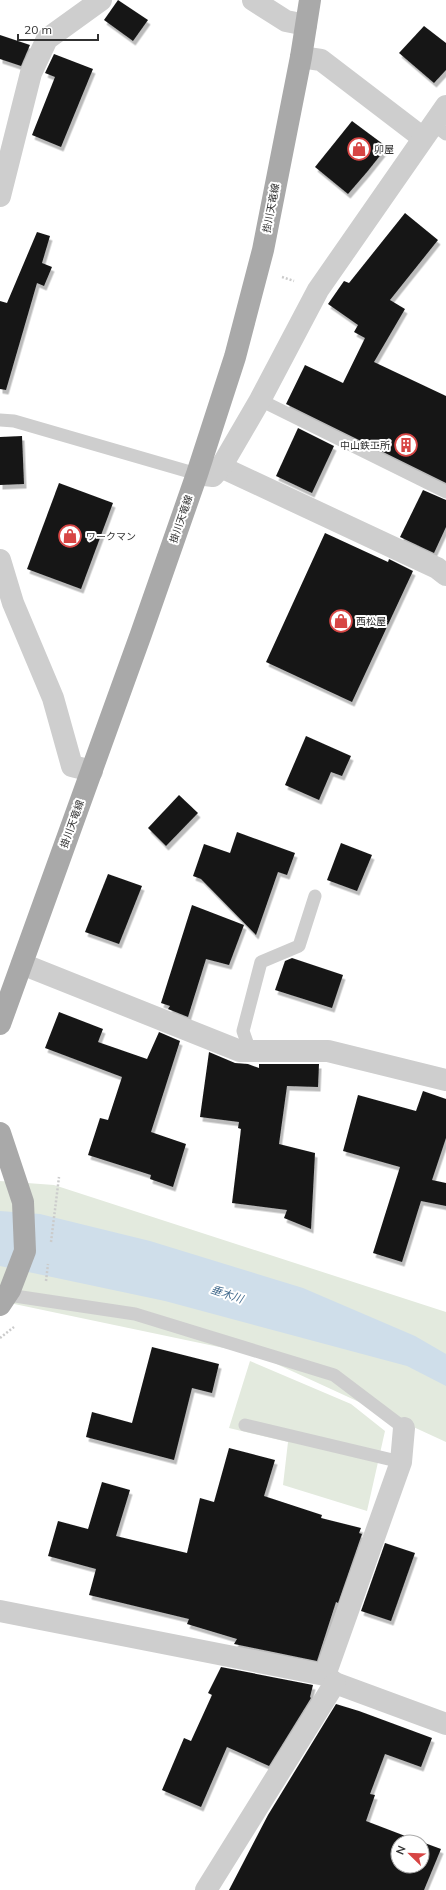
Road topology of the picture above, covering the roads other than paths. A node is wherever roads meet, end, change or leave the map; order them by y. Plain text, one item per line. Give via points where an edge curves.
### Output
1 (101, 0) edge
2 (253, 0) edge
3 (310, 0) edge
4 (306, 25) junction
5 (301, 57) junction
6 (446, 106) edge
7 (434, 132) edge
8 (0, 196) edge
9 (260, 400) junction
10 (0, 420) edge
11 (221, 467) junction
12 (197, 474) junction
13 (446, 492) edge
14 (1, 566) edge
15 (446, 575) edge
16 (92, 771) junction
17 (315, 896) dead end
18 (22, 964) junction
19 (5, 994) edge
20 (0, 1024) edge
21 (250, 1051) junction
22 (446, 1080) edge
23 (0, 1133) edge
24 (6, 1297) edge
25 (245, 1425) dead end
26 (404, 1428) joint
27 (401, 1462) junction
28 (0, 1611) edge
29 (330, 1679) junction
30 (446, 1724) edge
31 (206, 1890) edge

1 - 8 street via 48,39 31,73
2 - 4 street via 286,21
3 - 4 main road, 掛川天竜線
4 - 5 main road, 掛川天竜線
5 - 7 street via 321,60
5 - 12 main road, 掛川天竜線 via 263,250 235,357
6 - 7 street
7 - 9 street via 318,290
9 - 11 street
9 - 13 lane
10 - 12 lane via 14,421
11 - 12 street via 213,476
11 - 15 street
12 - 16 main road, 掛川天竜線
14 - 16 street via 13,603 53,698 72,766
16 - 18 main road, 掛川天竜線
17 - 21 lane via 299,946 262,962 243,1031
18 - 19 main road, 掛川天竜線
18 - 21 street via 240,1051
19 - 20 main road, 掛川天竜線
21 - 22 street via 328,1051
23 - 24 main road via 23,1202 25,1251
24 - 26 lane via 135,1314 334,1375
25 - 27 lane
26 - 27 street
27 - 29 street
28 - 29 street
29 - 30 street
29 - 31 street

